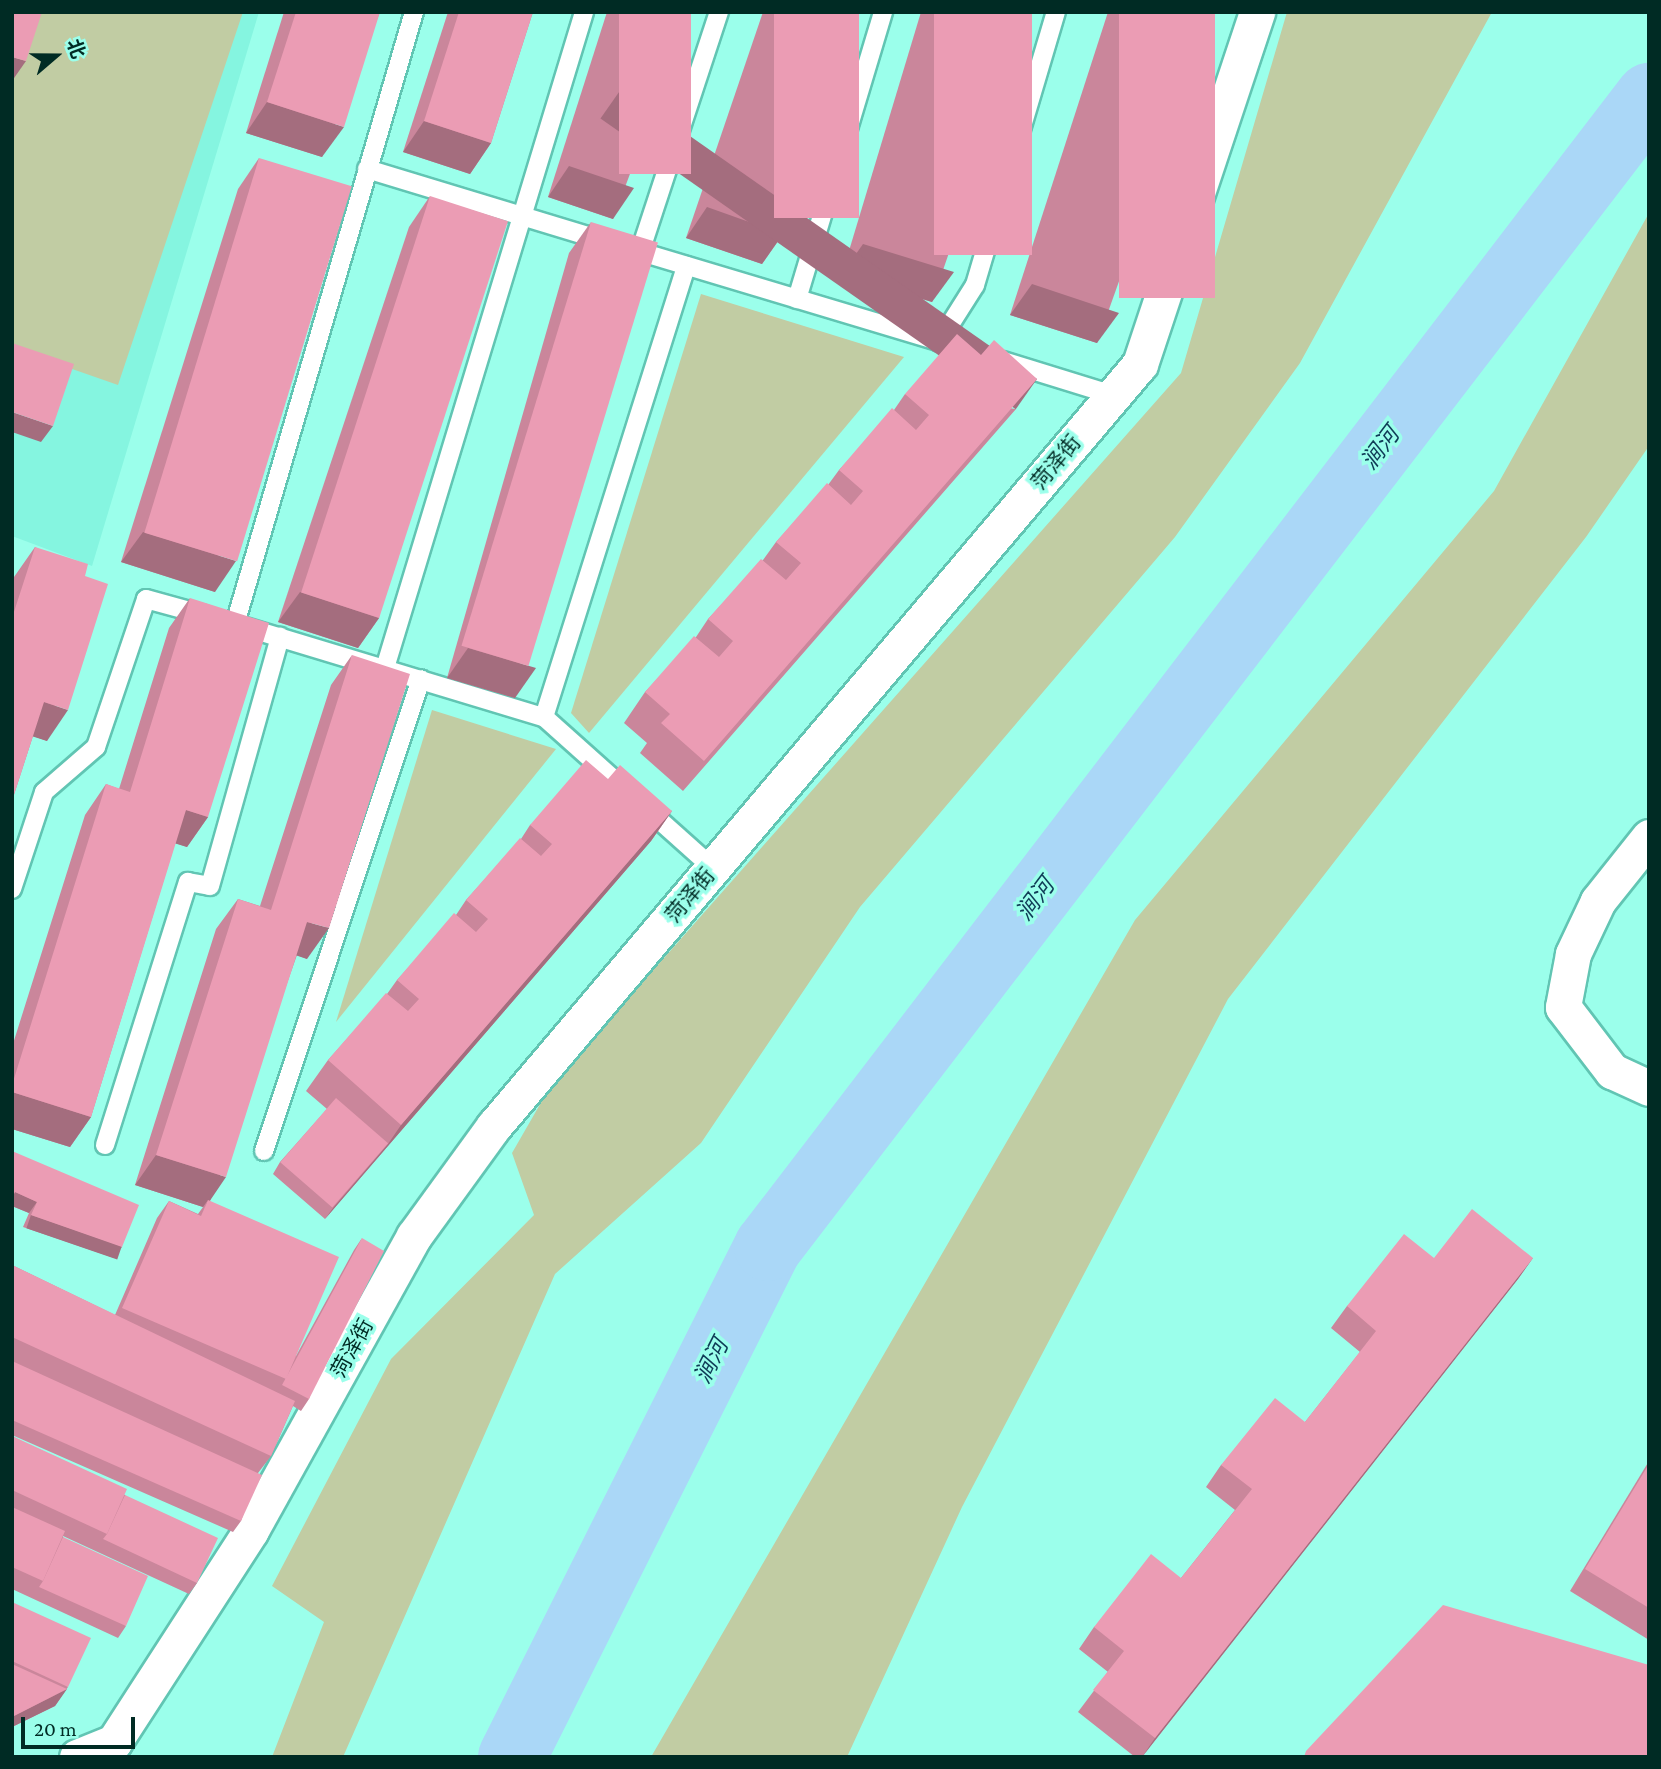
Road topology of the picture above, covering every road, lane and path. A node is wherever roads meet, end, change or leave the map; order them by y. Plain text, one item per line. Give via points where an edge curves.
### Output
1 (414, 12) edge
2 (583, 12) edge
3 (719, 12) edge
4 (883, 12) edge
5 (1056, 12) edge
6 (1257, 12) edge
7 (367, 169) junction
8 (519, 216) junction
9 (639, 252) junction
10 (686, 266) junction
11 (797, 299) junction
12 (939, 342) junction
13 (1113, 395) junction
14 (235, 624) junction
15 (280, 637) junction
16 (385, 668) junction
17 (421, 679) junction
18 (544, 717) junction
19 (1649, 837) edge
20 (713, 868) junction
21 (12, 889) edge
22 (1649, 1088) edge
23 (105, 1145) dead end
24 (264, 1151) dead end
25 (77, 1757) edge

1 - 7 lane
2 - 8 lane
3 - 9 lane
4 - 11 lane
5 - 12 lane via 975,285
6 - 13 street, 菏泽街 via 1140,364
7 - 8 lane
7 - 14 lane
8 - 9 lane
8 - 16 lane
9 - 10 lane
10 - 11 lane
10 - 18 lane
11 - 12 lane
12 - 13 lane
13 - 20 street, 菏泽街
14 - 15 lane
14 - 21 lane via 146,599 96,747 44,792
15 - 16 lane
15 - 23 lane via 210,886 188,882
16 - 17 lane
17 - 18 lane
17 - 24 lane
18 - 20 lane
19 - 22 street via 1598,901 1573,954 1563,1007 1612,1071
20 - 25 street, 菏泽街 via 494,1126 422,1225 251,1530 114,1742

